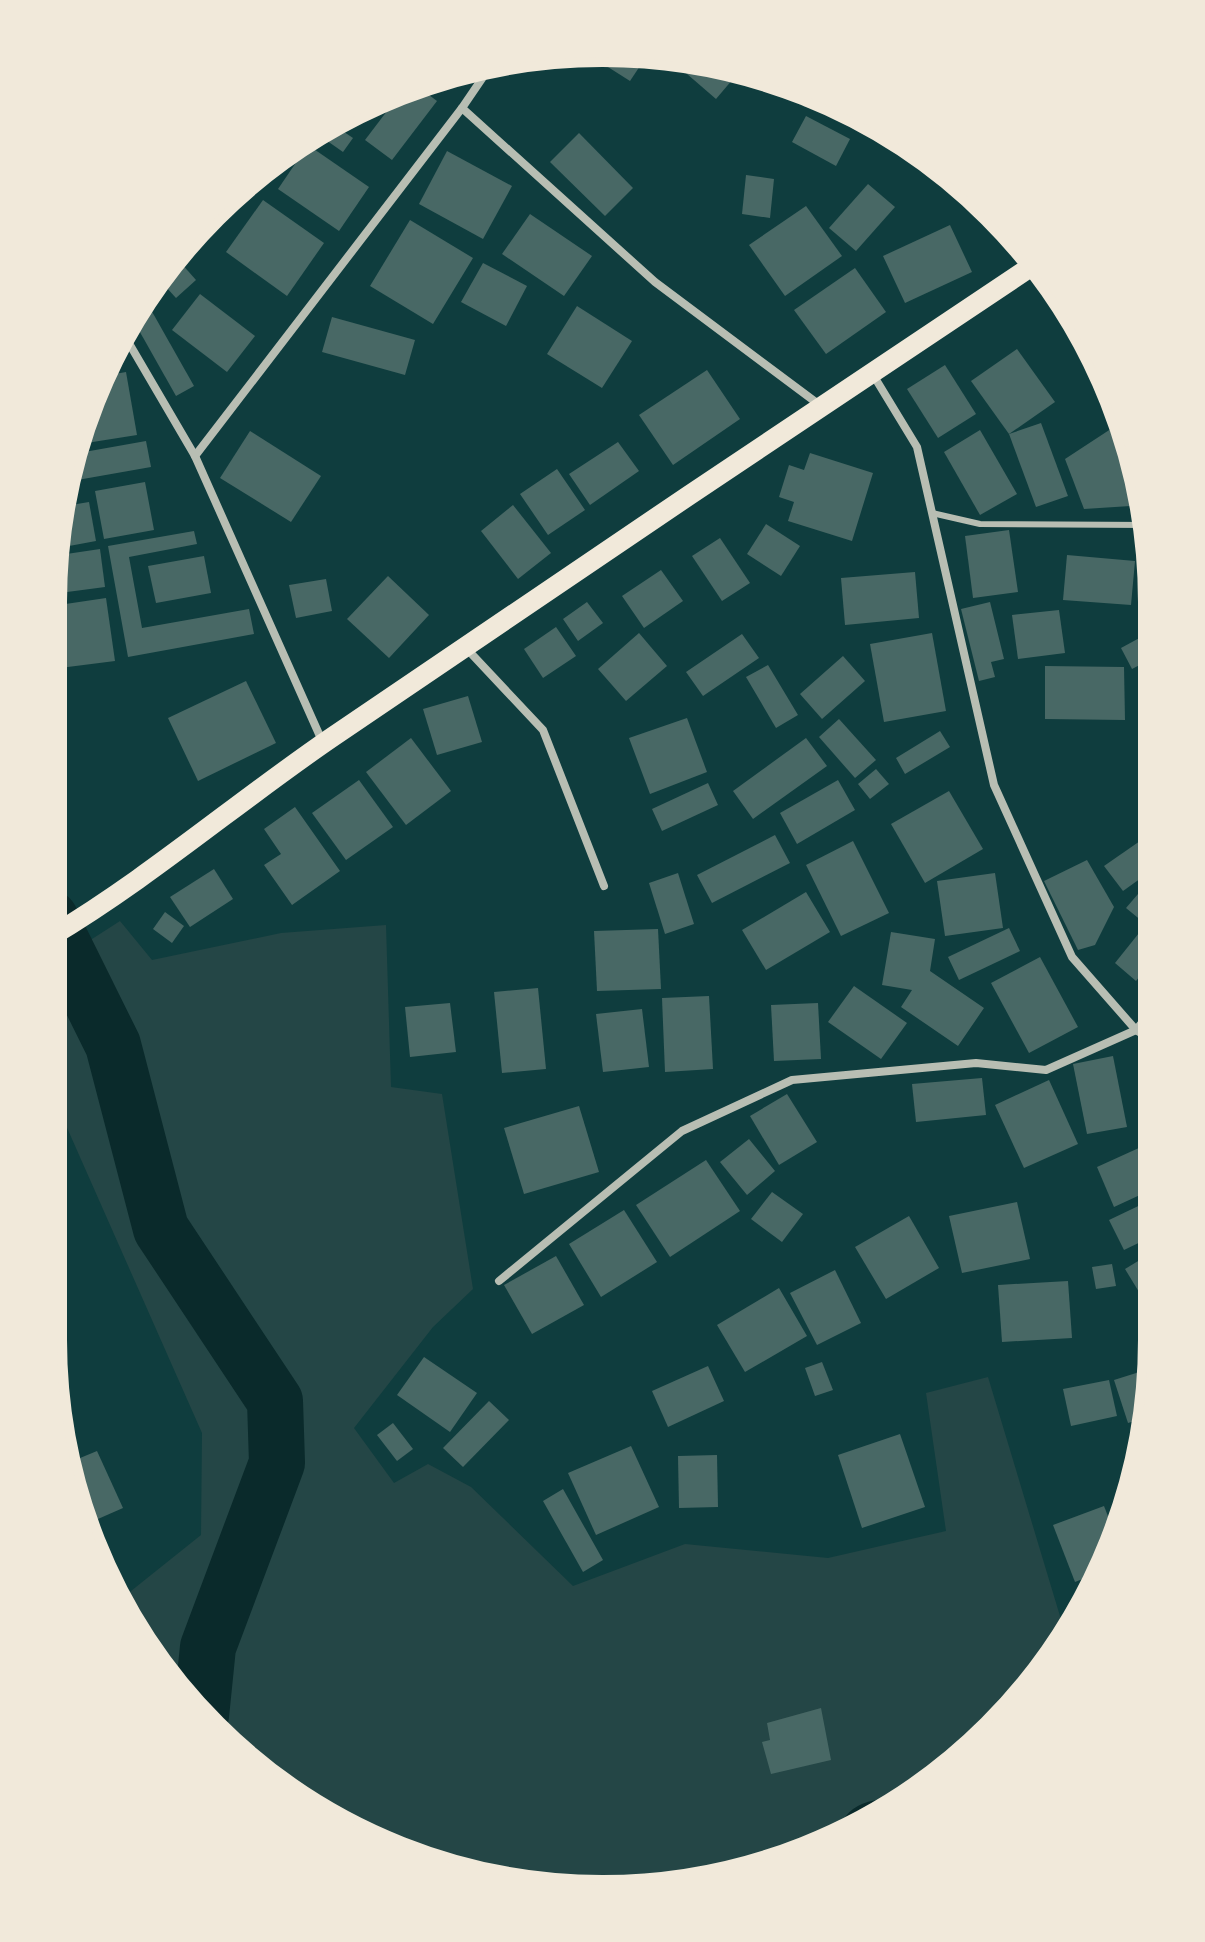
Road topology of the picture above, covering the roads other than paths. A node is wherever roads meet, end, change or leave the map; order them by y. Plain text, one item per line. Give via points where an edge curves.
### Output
1 (485, 75) edge
2 (462, 108) junction
3 (1028, 269) edge
4 (129, 343) edge
5 (871, 372) junction
6 (821, 406) junction
7 (195, 456) junction
8 (932, 513) junction
9 (1137, 525) edge
10 (465, 647) junction
11 (324, 743) junction
12 (604, 886) dead end
13 (62, 930) edge
14 (1143, 1021) edge
15 (1136, 1030) junction
16 (1143, 1034) edge
17 (499, 1281) dead end

1 - 2 street
2 - 6 street via 655,282
2 - 7 street
3 - 5 main road
4 - 7 street
5 - 6 main road
5 - 8 street via 917,447
6 - 10 main road
7 - 11 street
8 - 9 lane via 980,524
8 - 15 street via 994,785 1072,957
10 - 11 main road
10 - 12 street via 543,730
11 - 13 main road via 108,902
14 - 15 street
15 - 16 street
15 - 17 street via 1046,1070 976,1063 792,1080 682,1131

